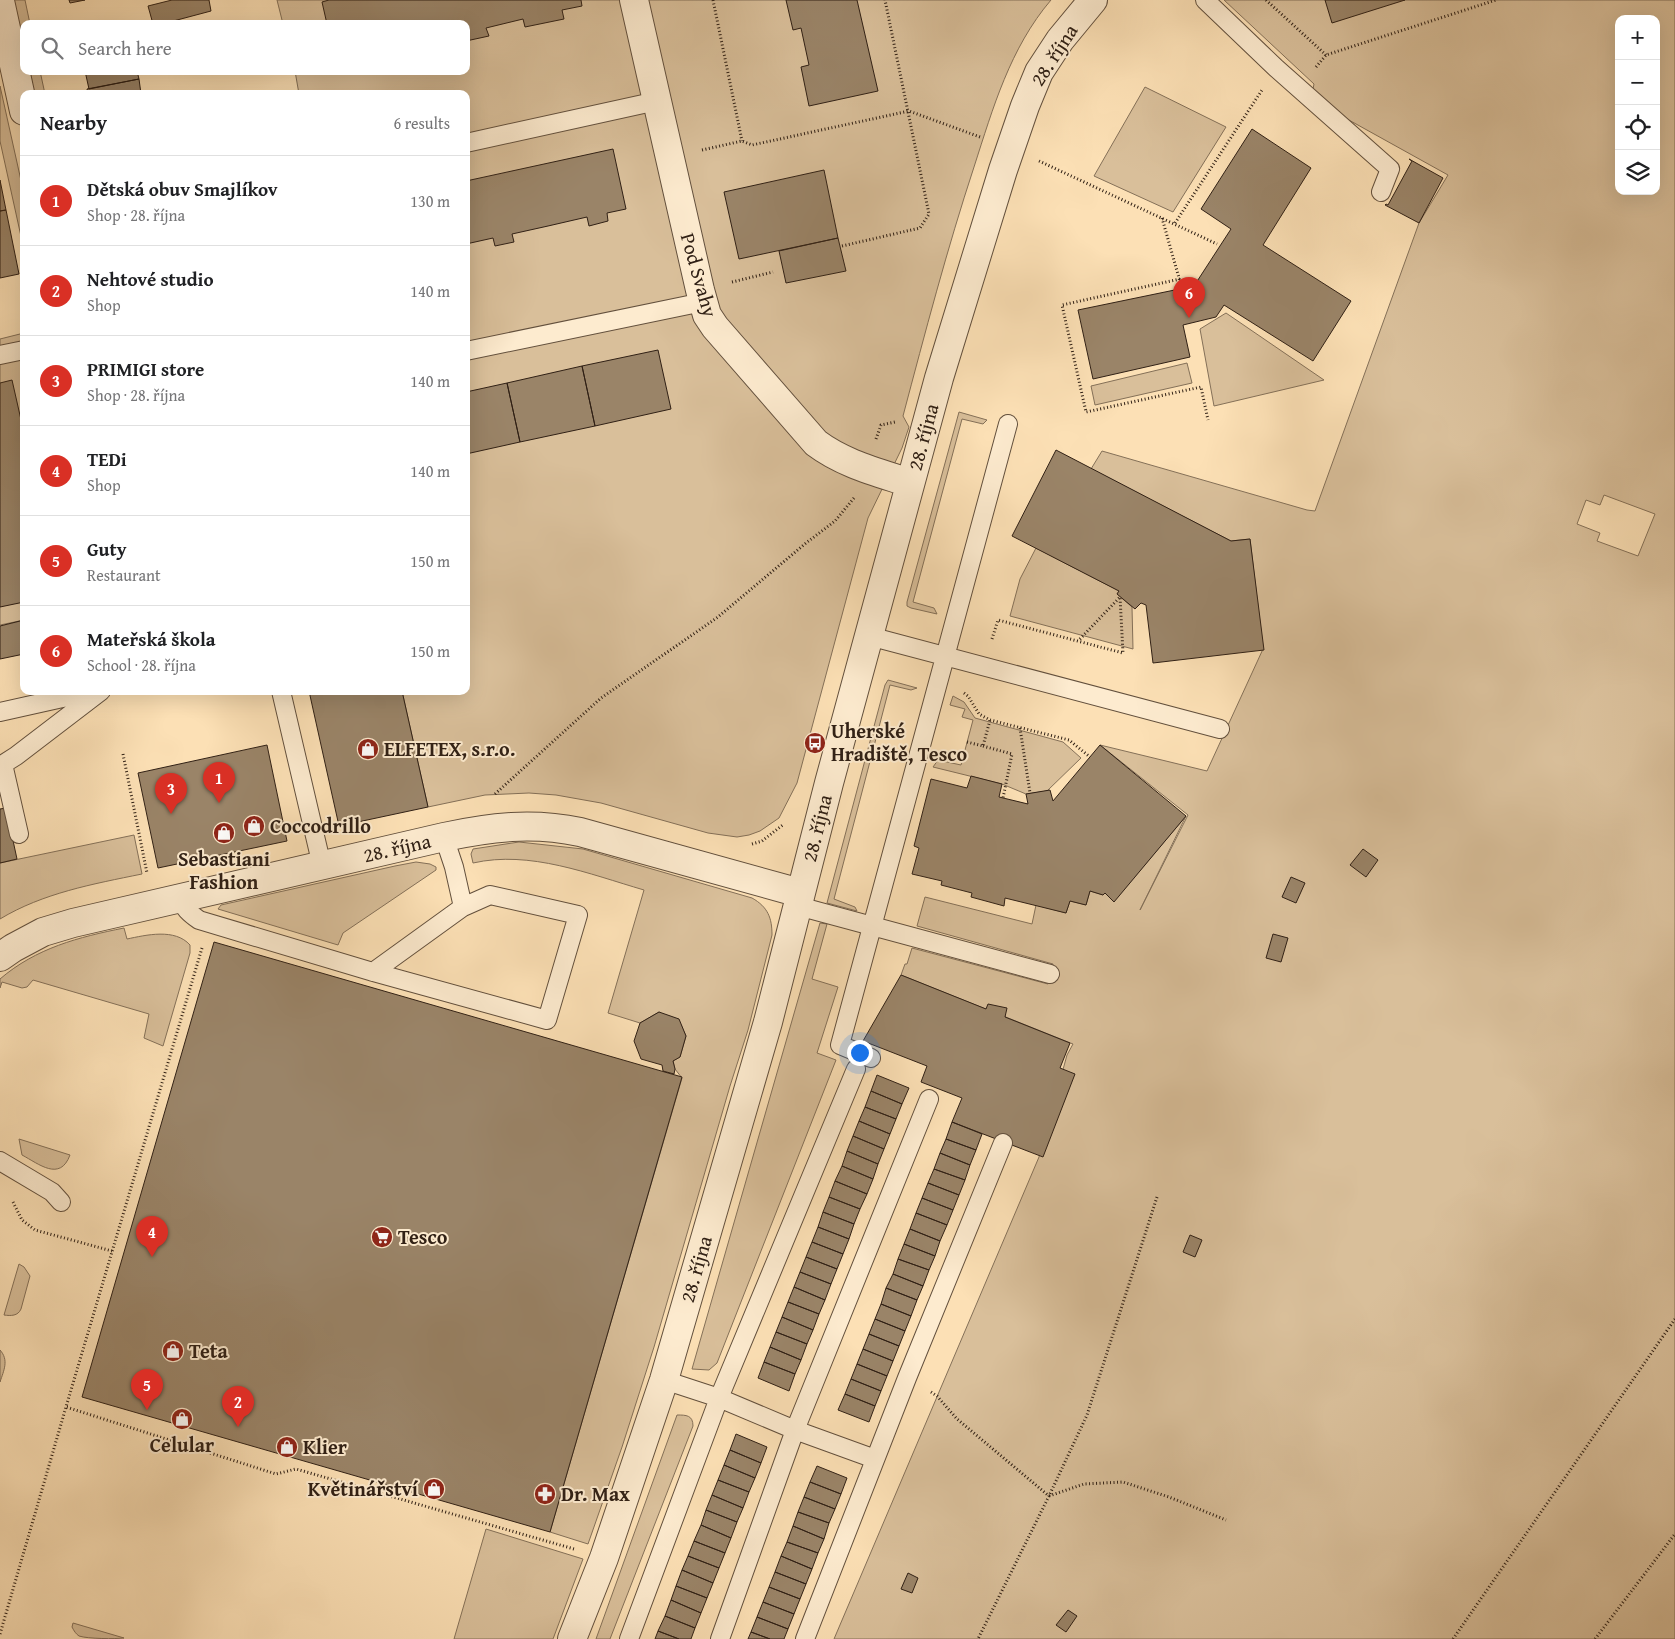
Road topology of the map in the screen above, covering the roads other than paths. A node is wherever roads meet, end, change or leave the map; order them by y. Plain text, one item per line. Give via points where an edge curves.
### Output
1 (634, 0) edge
2 (1093, 0) edge
3 (1205, 0) edge
4 (0, 1) edge
5 (20, 93) edge
6 (657, 101) junction
7 (470, 142) edge
8 (1381, 192) dead end
9 (701, 296) junction
10 (470, 350) edge
11 (20, 351) edge
12 (0, 355) edge
13 (1008, 424) dead end
14 (910, 483) junction
15 (869, 636) junction
16 (947, 657) junction
17 (76, 695) edge
18 (96, 695) edge
19 (282, 695) edge
20 (0, 712) edge
21 (1220, 729) dead end
22 (2, 765) edge
23 (18, 834) dead end
24 (444, 837) junction
25 (322, 866) junction
26 (179, 898) junction
27 (799, 899) junction
28 (463, 907) junction
29 (872, 926) junction
30 (0, 957) edge
31 (373, 972) junction
32 (1050, 974) dead end
33 (871, 1058) dead end
34 (856, 1069) dead end
35 (929, 1099) dead end
36 (1003, 1143) dead end
37 (0, 1161) edge
38 (61, 1202) dead end
39 (664, 1380) junction
40 (719, 1398) junction
41 (795, 1430) junction
42 (876, 1459) junction
43 (572, 1639) edge
44 (629, 1639) edge
45 (720, 1639) edge
46 (805, 1639) edge

1 - 6 street, Pod Svahy
2 - 14 street, 28. října via 1039,72 1025,106 939,378
3 - 8 lane via 1390,169
4 - 5 street
6 - 7 lane
6 - 9 street, Pod Svahy
9 - 10 lane
9 - 14 street, Pod Svahy via 707,316 715,327 809,437 828,453 846,462
11 - 12 lane
13 - 16 lane
14 - 15 street, 28. října
15 - 16 lane
15 - 27 street, 28. října
16 - 21 lane
16 - 29 lane
17 - 20 lane
18 - 22 lane
19 - 25 lane
22 - 23 lane
24 - 25 street, 28. října
24 - 27 street, 28. října via 504,827 564,829 600,837
24 - 28 lane
25 - 26 street, 28. října
26 - 30 street, 28. října via 42,932
26 - 31 lane via 189,913 199,920
27 - 29 lane
27 - 39 street, 28. října via 768,1022
28 - 31 lane
28 - 31 lane via 490,895 578,915 547,1020
29 - 32 lane
29 - 33 lane via 840,1045
34 - 40 lane
35 - 41 lane
36 - 42 lane
37 - 38 lane via 52,1192
39 - 40 lane
39 - 43 street, 28. října via 604,1558
40 - 41 lane
40 - 44 lane
41 - 42 lane
41 - 45 lane
42 - 46 lane

